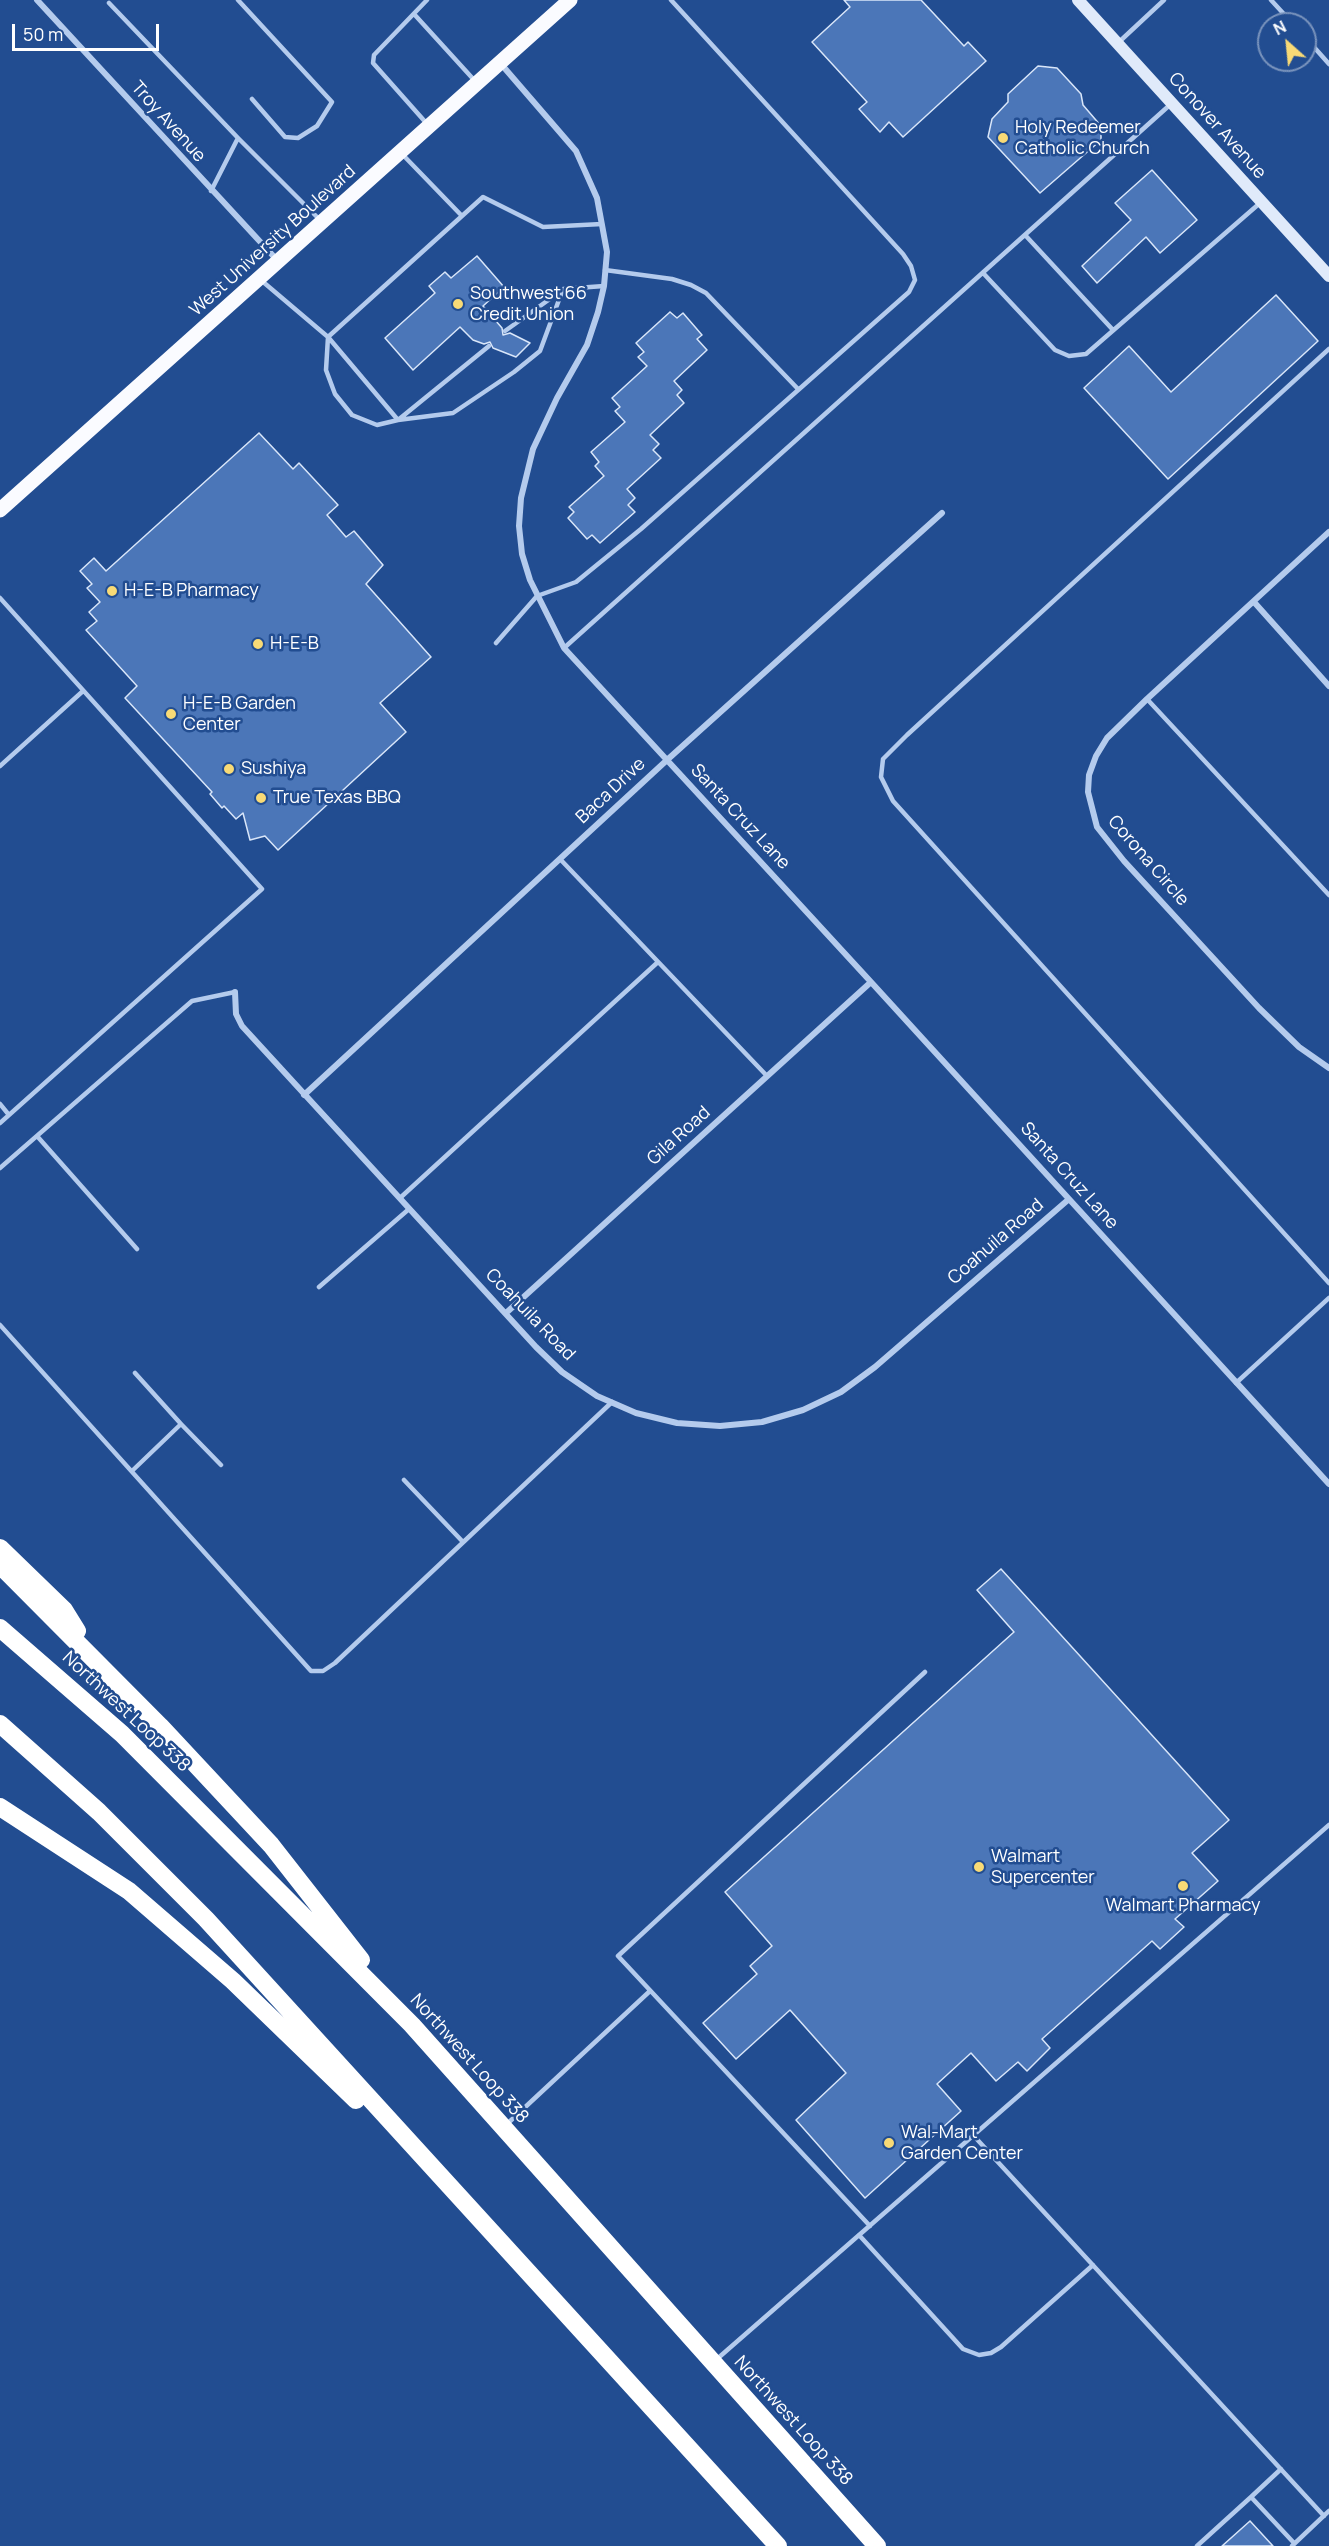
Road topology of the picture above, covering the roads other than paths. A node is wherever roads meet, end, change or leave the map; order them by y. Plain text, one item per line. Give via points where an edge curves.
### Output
1 (37, 0) edge
2 (238, 0) edge
3 (427, 0) edge
4 (570, 0) edge
5 (671, 0) edge
6 (1078, 0) edge
7 (1164, 0) edge
8 (1271, 0) edge
9 (109, 3) dead end
10 (1282, 12) edge
11 (414, 15) junction
12 (1117, 43) junction
13 (1317, 50) edge
14 (500, 64) junction
15 (1329, 64) edge
16 (478, 84) junction
17 (252, 99) dead end
18 (1172, 103) junction
19 (430, 127) junction
20 (238, 138) junction
21 (401, 153) junction
22 (211, 191) junction
23 (1262, 202) junction
24 (462, 216) junction
25 (323, 223) junction
26 (602, 224) junction
27 (1026, 236) junction
28 (279, 262) junction
29 (606, 270) junction
30 (984, 274) junction
31 (1329, 276) edge
32 (260, 279) junction
33 (604, 286) junction
34 (563, 289) junction
35 (1113, 330) junction
36 (505, 331) dead end
37 (328, 337) junction
38 (489, 346) dead end
39 (1329, 349) edge
40 (798, 389) junction
41 (398, 420) junction
42 (0, 510) edge
43 (942, 513) dead end
44 (1329, 532) edge
45 (537, 596) junction
46 (0, 598) edge
47 (1254, 602) junction
48 (496, 643) dead end
49 (564, 648) junction
50 (1329, 686) edge
51 (83, 691) junction
52 (1147, 699) junction
53 (667, 760) junction
54 (0, 766) edge
55 (560, 859) junction
56 (1329, 895) edge
57 (658, 962) junction
58 (871, 982) junction
59 (235, 992) joint
60 (1329, 1068) edge
61 (767, 1076) junction
62 (304, 1095) junction
63 (0, 1104) edge
64 (9, 1115) junction
65 (0, 1123) edge
66 (37, 1136) junction
67 (0, 1168) edge
68 (400, 1198) junction
69 (1069, 1199) junction
70 (409, 1209) junction
71 (137, 1249) dead end
72 (1329, 1283) edge
73 (319, 1287) dead end
74 (1329, 1298) edge
75 (506, 1313) junction
76 (0, 1325) edge
77 (135, 1373) dead end
78 (1236, 1383) junction
79 (612, 1402) junction
80 (181, 1424) junction
81 (221, 1466) dead end
82 (132, 1472) junction
83 (404, 1480) dead end
84 (1329, 1485) edge
85 (463, 1542) junction
86 (0, 1548) edge
87 (0, 1565) edge
88 (0, 1628) edge
89 (100, 1665) junction
90 (926, 1672) dead end
91 (0, 1724) edge
92 (0, 1806) edge
93 (1329, 1825) edge
94 (650, 1991) junction
95 (412, 2025) junction
96 (503, 2128) junction
97 (973, 2135) junction
98 (870, 2226) junction
99 (859, 2235) junction
100 (1093, 2265) junction
101 (535, 2279) junction
102 (713, 2362) junction
103 (1281, 2469) junction
104 (1251, 2497) junction
105 (1329, 2511) edge
106 (1324, 2516) junction
107 (1293, 2544) edge
108 (778, 2546) edge
109 (877, 2546) edge
110 (1197, 2546) edge

1 - 22 street, Troy Avenue
2 - 17 lane via 332,102 317,126 297,138 285,137
3 - 11 lane
4 - 14 main road, West University Boulevard
5 - 40 lane via 911,266 915,280 909,292
6 - 12 street, Conover Avenue
7 - 12 lane
8 - 10 lane
9 - 20 lane
11 - 16 lane
11 - 19 lane via 374,55 374,63
12 - 18 street, Conover Avenue
13 - 15 lane
14 - 16 main road, West University Boulevard
14 - 26 street, Santa Cruz Lane via 576,151 591,181
16 - 19 main road, West University Boulevard
18 - 23 street, Conover Avenue
18 - 27 lane
19 - 21 main road, West University Boulevard
20 - 22 lane
20 - 25 lane
21 - 24 lane
21 - 25 main road, West University Boulevard
22 - 28 street, Troy Avenue
23 - 31 street, Conover Avenue
23 - 35 lane
24 - 26 lane via 483,197 543,227
24 - 37 lane
25 - 28 main road, West University Boulevard
26 - 29 street, Santa Cruz Lane
27 - 30 lane
27 - 35 lane
28 - 32 main road, West University Boulevard
29 - 33 street, Santa Cruz Lane
29 - 40 lane via 672,279 705,293
30 - 35 lane via 1055,350 1069,356 1086,354
30 - 49 lane
32 - 37 lane
32 - 42 main road, West University Boulevard
33 - 34 lane
33 - 45 street, Santa Cruz Lane via 587,345 544,422 526,473 519,526 522,554
34 - 36 lane
34 - 41 lane via 540,351 514,372 453,413
37 - 41 lane
37 - 41 lane via 326,370 335,394 352,415 377,425
38 - 41 lane
39 - 72 lane via 907,735 883,759 881,777 894,801
40 - 45 lane via 576,582
43 - 53 street, Baca Drive
44 - 47 street, Corona Circle
45 - 48 lane
45 - 49 street, Santa Cruz Lane
46 - 51 lane
47 - 50 street
47 - 52 street, Corona Circle
49 - 53 street, Santa Cruz Lane
51 - 54 lane
51 - 64 lane via 262,889
52 - 56 lane
52 - 60 street, Corona Circle via 1107,738 1096,756 1088,792 1097,827 1259,1008 1299,1047
53 - 55 street, Baca Drive
53 - 58 street, Santa Cruz Lane
55 - 57 lane
55 - 62 street, Baca Drive
57 - 61 lane
57 - 68 lane
58 - 61 street, Gila Road
58 - 69 street, Santa Cruz Lane
59 - 62 street, Coahuila Road via 236,1014 242,1026
59 - 66 lane via 192,1001
61 - 75 street, Gila Road
62 - 68 street, Coahuila Road
63 - 64 lane
64 - 65 lane
66 - 67 lane
66 - 71 lane
68 - 70 street, Coahuila Road
69 - 78 street, Santa Cruz Lane
69 - 79 street, Coahuila Road via 875,1367 841,1392 803,1410 762,1422 720,1426 677,1423 636,1413
70 - 73 lane
70 - 75 street, Coahuila Road
74 - 78 lane
75 - 79 street, Coahuila Road via 562,1372
76 - 82 lane
77 - 80 lane
78 - 84 street, Santa Cruz Lane
79 - 85 lane
80 - 81 lane
80 - 82 lane
82 - 85 lane via 311,1671 323,1671 335,1663
83 - 85 lane
86 - 89 highway via 64,1610
87 - 89 highway
88 - 95 highway, Northwest Loop 338 via 129,1741
89 - 95 highway via 271,1845
90 - 94 lane via 618,1956
91 - 101 highway via 99,1812 199,1911
92 - 101 highway via 129,1891 234,1981
93 - 97 lane
94 - 96 lane
94 - 98 lane
95 - 96 highway, Northwest Loop 338
96 - 102 highway, Northwest Loop 338
97 - 98 lane
97 - 100 lane
98 - 99 lane
99 - 100 lane via 963,2349 979,2355 1001,2347
99 - 102 lane
100 - 103 lane
101 - 108 highway
102 - 109 highway, Northwest Loop 338
103 - 104 lane
103 - 106 lane
104 - 107 lane
104 - 110 lane
105 - 106 lane
106 - 107 lane

